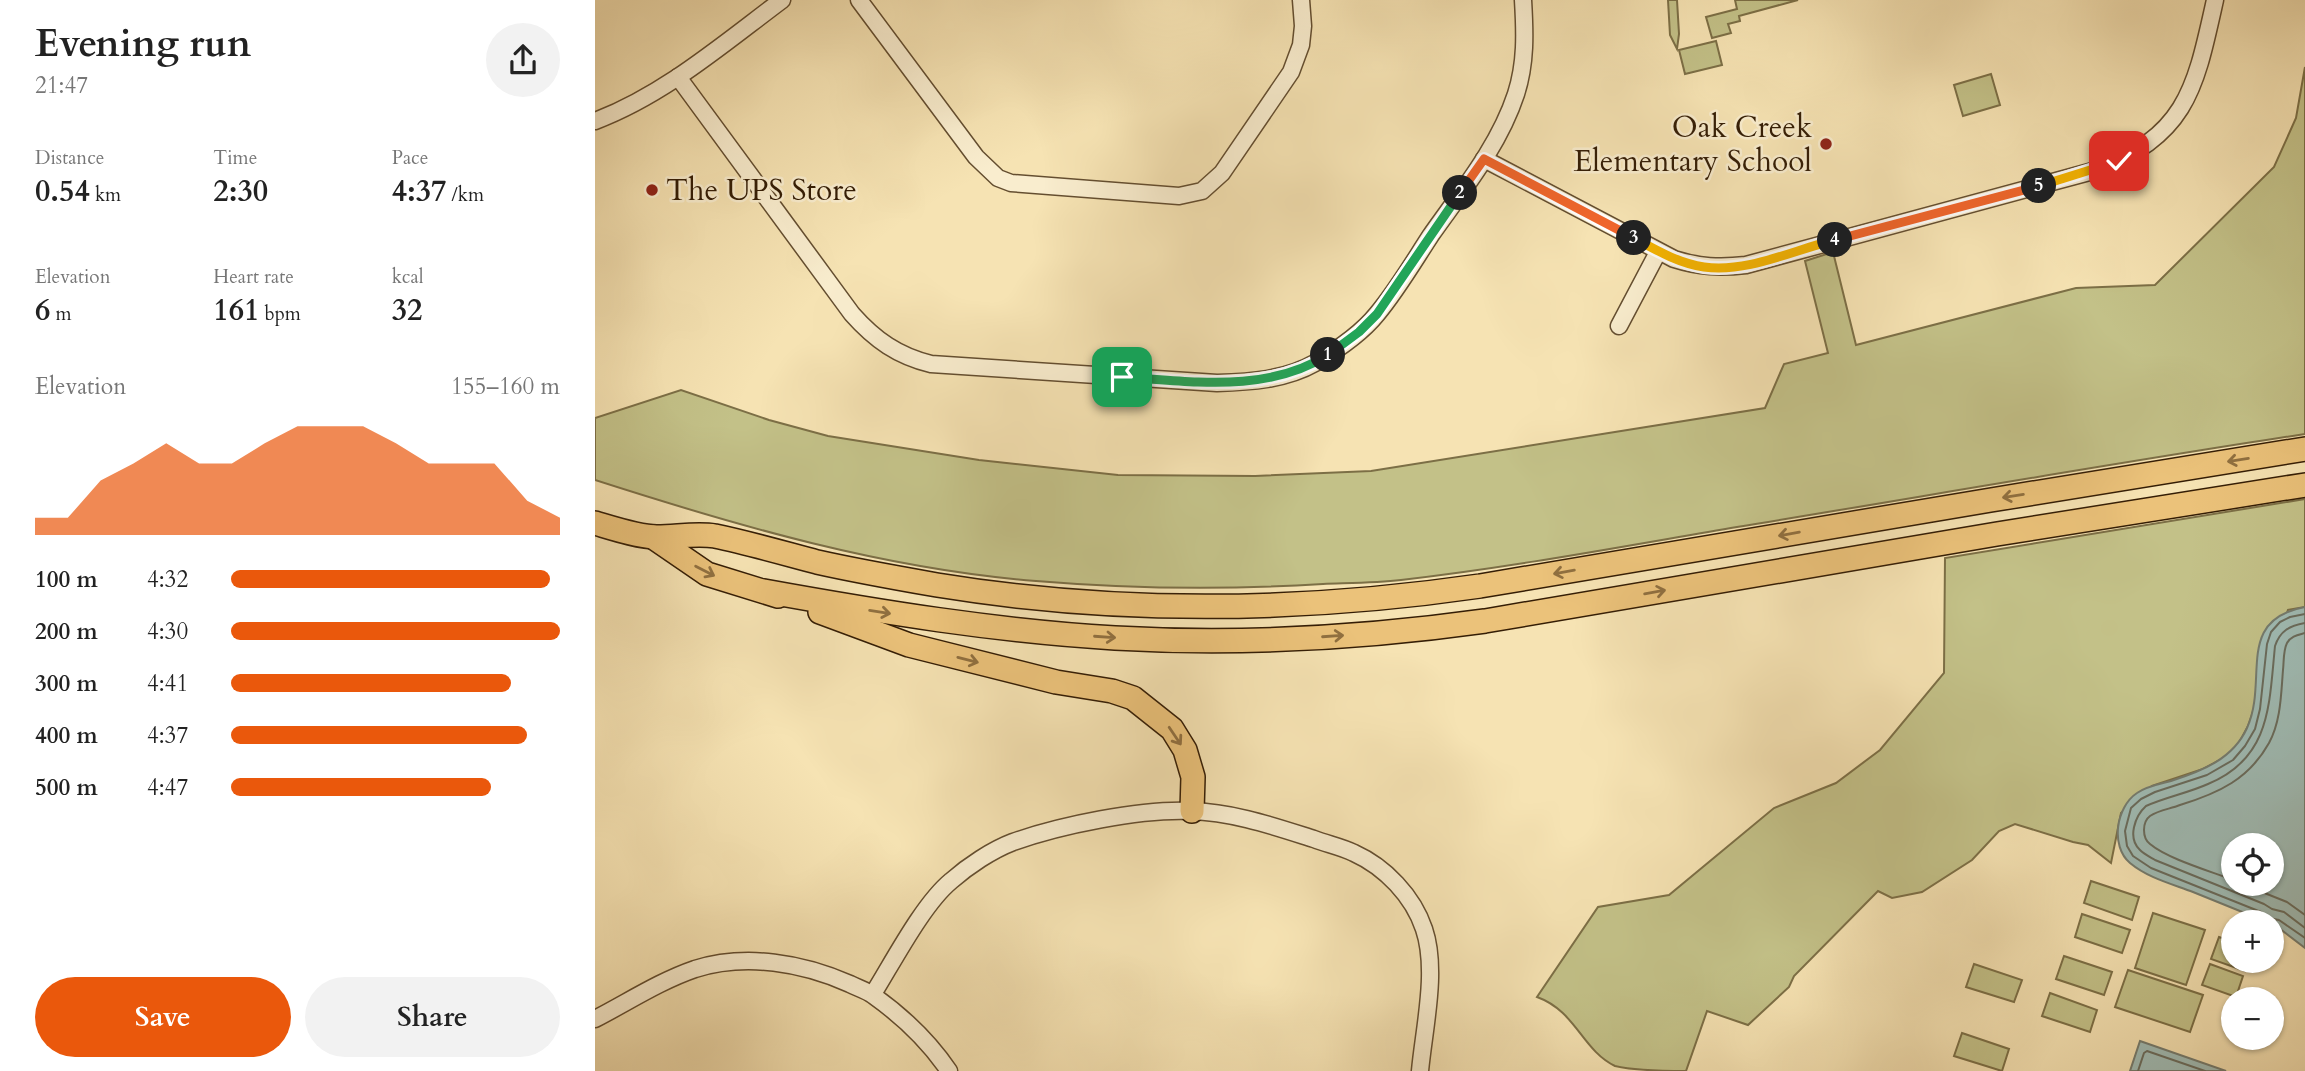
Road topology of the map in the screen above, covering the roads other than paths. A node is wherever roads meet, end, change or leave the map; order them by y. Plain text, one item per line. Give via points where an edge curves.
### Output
1 (782, 0) edge
2 (859, 0) edge
3 (1301, 0) edge
4 (1523, 0) edge
5 (2215, 0) edge
6 (678, 76) junction
7 (595, 121) edge
8 (1484, 159) junction
9 (1658, 252) junction
10 (1619, 326) dead end
11 (2305, 449) edge
12 (2305, 485) edge
13 (595, 523) edge
14 (653, 537) junction
15 (764, 591) junction
16 (1192, 811) junction
17 (873, 995) junction
18 (595, 1019) edge
19 (949, 1071) edge
20 (1420, 1071) edge

1 - 6 street
2 - 3 street via 975,157 998,178 1025,185 1164,196 1202,191 1232,162 1291,72 1301,45
4 - 8 street via 1526,37 1522,72 1508,116
5 - 9 street via 2201,64 2184,104 2155,138 2119,161 1746,265 1702,267
6 - 7 street
6 - 8 street via 868,332 901,354 932,364 1217,383 1288,374 1338,349 1377,314
8 - 9 street
9 - 10 street
11 -> 14 highway via 1480,586 1315,602 1198,606 1030,596 938,585 712,536
15 -> 12 highway via 932,620 1116,638 1198,641 1412,631
13 - 14 highway
14 -> 15 highway via 707,573
15 -> 16 highway via 909,645 1133,698 1172,729 1185,750 1193,777
16 - 17 street via 1161,811 1082,824 1012,842 977,862 949,883 925,911
16 - 20 street via 1255,820 1354,853 1398,884 1424,929 1429,952
17 - 18 street via 794,964 727,964 697,969 659,984
17 - 19 street via 926,1041

